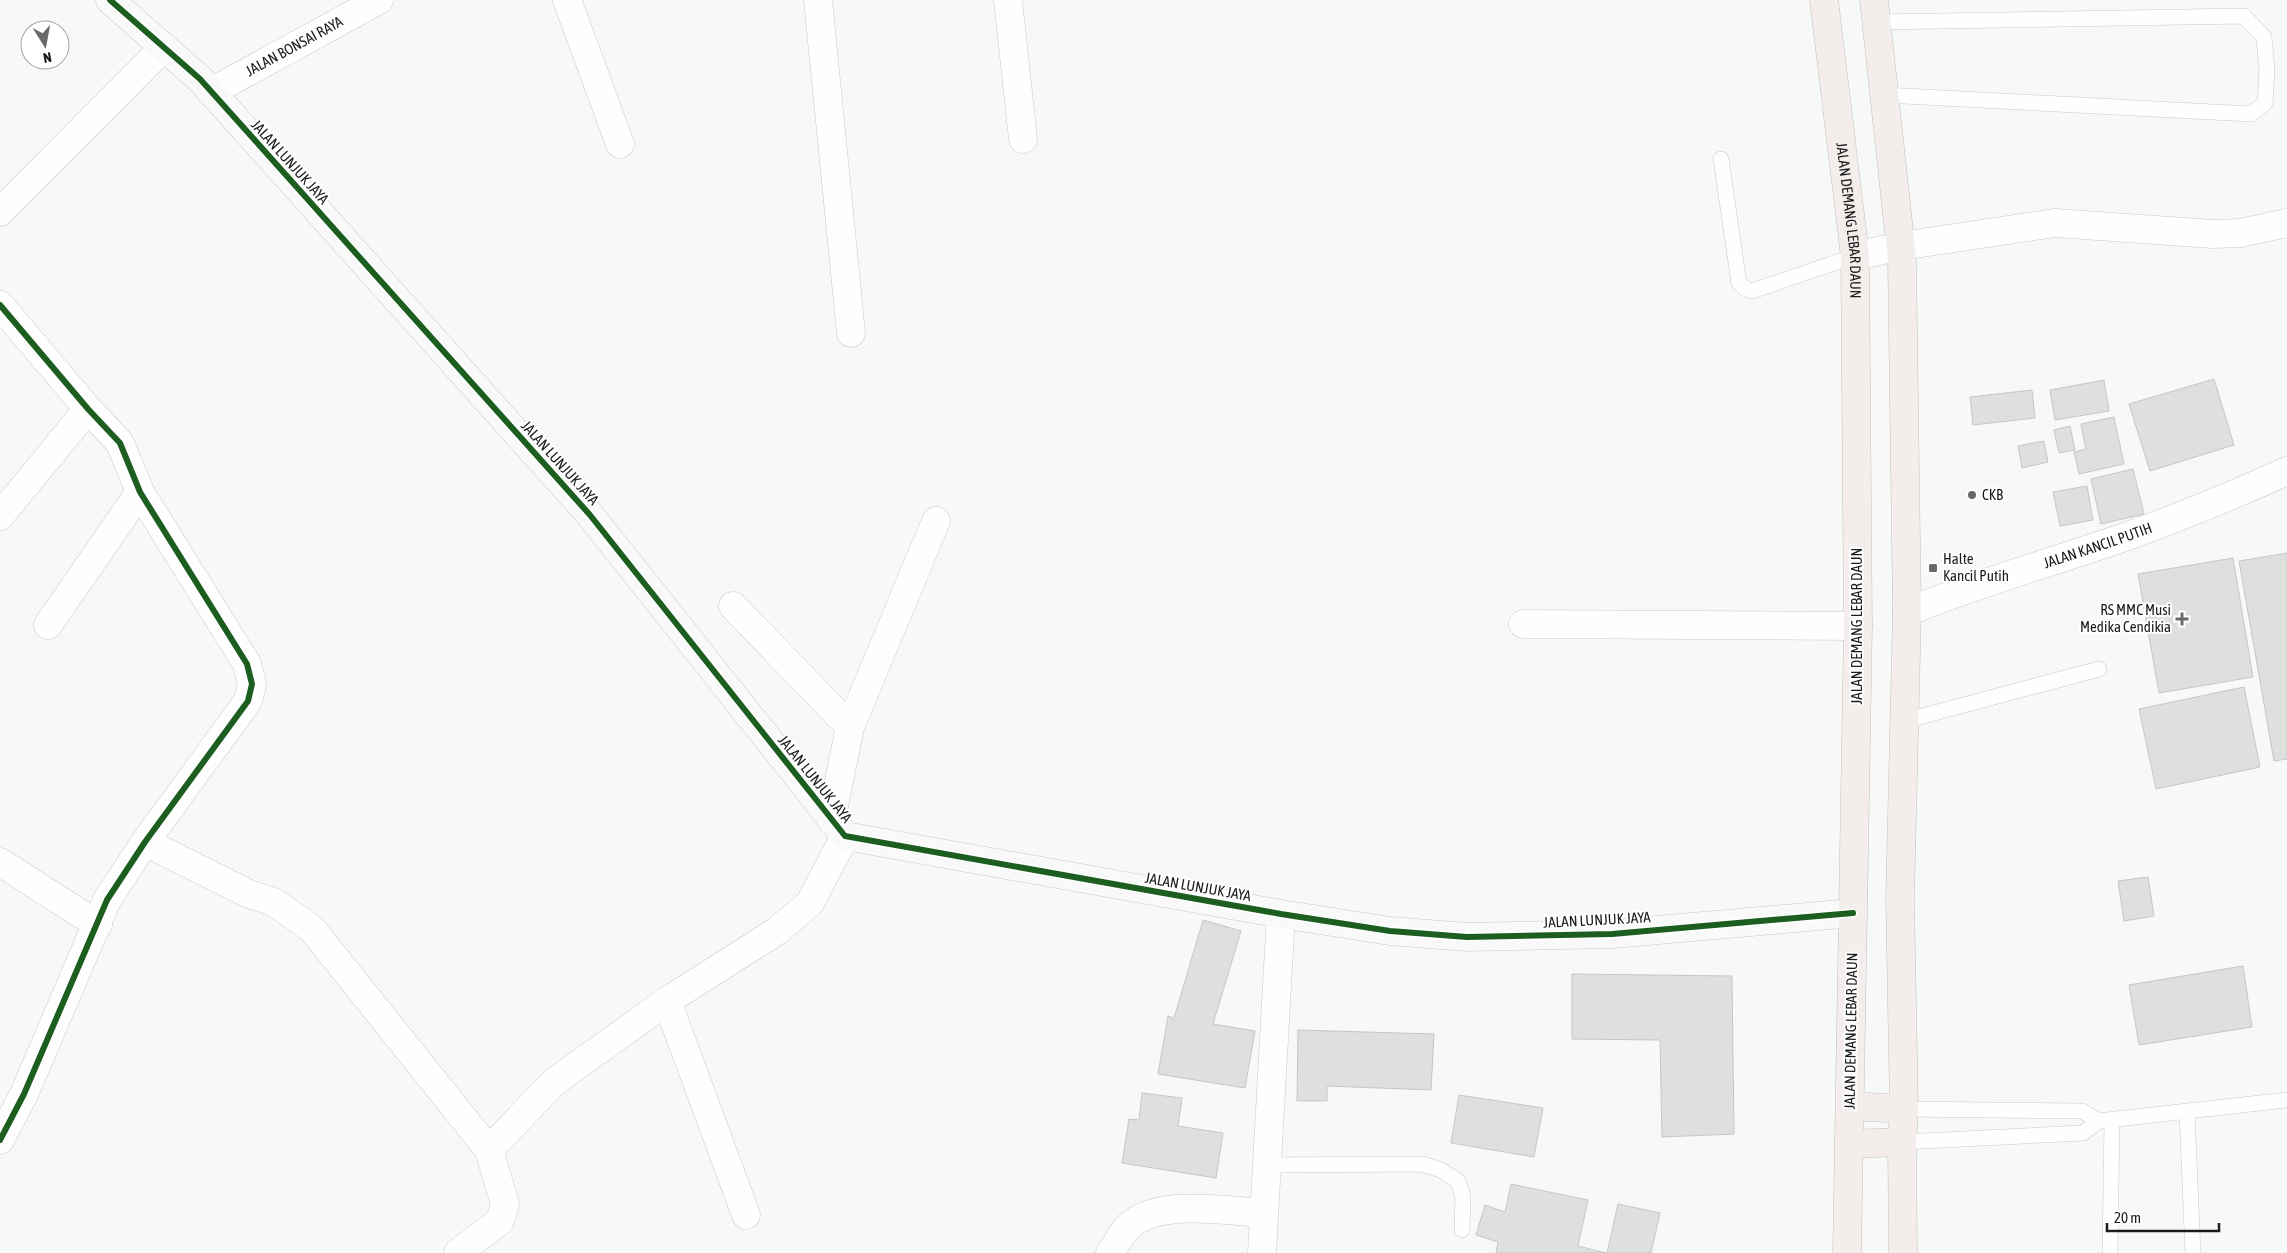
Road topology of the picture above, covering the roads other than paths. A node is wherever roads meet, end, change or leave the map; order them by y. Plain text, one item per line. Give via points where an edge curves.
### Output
1 (110, 0) edge
2 (378, 0) edge
3 (567, 0) edge
4 (818, 0) edge
5 (1008, 0) edge
6 (1824, 0) edge
7 (1876, 11) edge
8 (164, 47) junction
9 (211, 92) junction
10 (1885, 95) junction
11 (1023, 139) dead end
12 (620, 144) dead end
13 (1721, 159) dead end
14 (0, 212) edge
15 (2287, 223) edge
16 (1901, 246) junction
17 (1855, 256) junction
18 (0, 306) edge
19 (851, 333) dead end
20 (88, 409) junction
21 (2287, 471) edge
22 (140, 492) junction
23 (0, 516) edge
24 (936, 521) dead end
25 (733, 606) dead end
26 (1906, 612) junction
27 (1523, 624) dead end
28 (48, 625) dead end
29 (1858, 626) junction
30 (2099, 668) dead end
31 (1904, 721) junction
32 (850, 727) junction
33 (838, 828) junction
34 (145, 842) junction
35 (0, 862) edge
36 (1853, 913) junction
37 (1281, 914) junction
38 (98, 925) junction
39 (667, 1001) junction
40 (2287, 1100) edge
41 (1850, 1106) junction
42 (1904, 1109) junction
43 (2187, 1112) junction
44 (2106, 1120) junction
45 (0, 1140) edge
46 (1902, 1142) junction
47 (1849, 1144) junction
48 (489, 1150) junction
49 (1267, 1165) junction
50 (1264, 1213) junction
51 (746, 1215) dead end
52 (1462, 1230) dead end
53 (458, 1253) edge
54 (1110, 1253) edge
55 (1262, 1253) edge
56 (1847, 1253) edge
57 (1903, 1253) edge
58 (2110, 1253) edge
59 (2193, 1253) edge

1 - 8 street, JALAN LUNJUK JAYA
2 - 9 street, JALAN BONSAI RAYA
3 - 12 street
4 - 19 street
5 - 11 street
6 - 17 highway, JALAN DEMANG LEBAR DAUN
7 - 10 highway
7 - 10 lane via 2244,16 2264,37 2265,103 2251,114
8 - 9 street, JALAN LUNJUK JAYA
8 - 14 street
9 - 33 street, JALAN LUNJUK JAYA via 590,515
10 - 16 highway
13 - 17 lane via 1739,282 1746,289 1752,291 1770,286
15 - 16 street via 2240,233 2213,234 2056,223
16 - 17 street
16 - 26 highway
17 - 29 highway, JALAN DEMANG LEBAR DAUN
18 - 20 street
20 - 22 street via 120,442
20 - 23 street
21 - 26 street, JALAN KANCIL PUTIH via 2202,509 1957,591
22 - 28 street
22 - 34 street via 247,664 252,684 248,701
24 - 32 street
25 - 32 street
26 - 31 highway
27 - 29 street
29 - 36 highway, JALAN DEMANG LEBAR DAUN
30 - 31 lane
31 - 42 highway via 1900,898
32 - 33 street
33 - 37 street, JALAN LUNJUK JAYA
33 - 39 street via 810,903 777,931
34 - 38 street via 107,900
34 - 48 street via 249,894 274,902 312,929
35 - 38 street
36 - 37 street, JALAN LUNJUK JAYA via 1612,934 1467,937 1390,931
36 - 41 highway, JALAN DEMANG LEBAR DAUN
37 - 49 street
38 - 45 street via 24,1094
39 - 48 street via 554,1082
39 - 51 street
40 - 43 lane
41 - 42 highway
41 - 47 highway, JALAN DEMANG LEBAR DAUN
42 - 44 lane via 2082,1111
42 - 46 highway
43 - 44 lane
43 - 59 lane
44 - 46 lane via 2082,1133
44 - 58 lane
46 - 47 highway
46 - 57 highway
47 - 56 highway, JALAN DEMANG LEBAR DAUN
48 - 53 street via 505,1204 500,1221
49 - 50 street
49 - 52 lane via 1422,1164 1441,1170 1458,1181 1463,1197
50 - 54 street via 1172,1208 1144,1216 1128,1227
50 - 55 street

